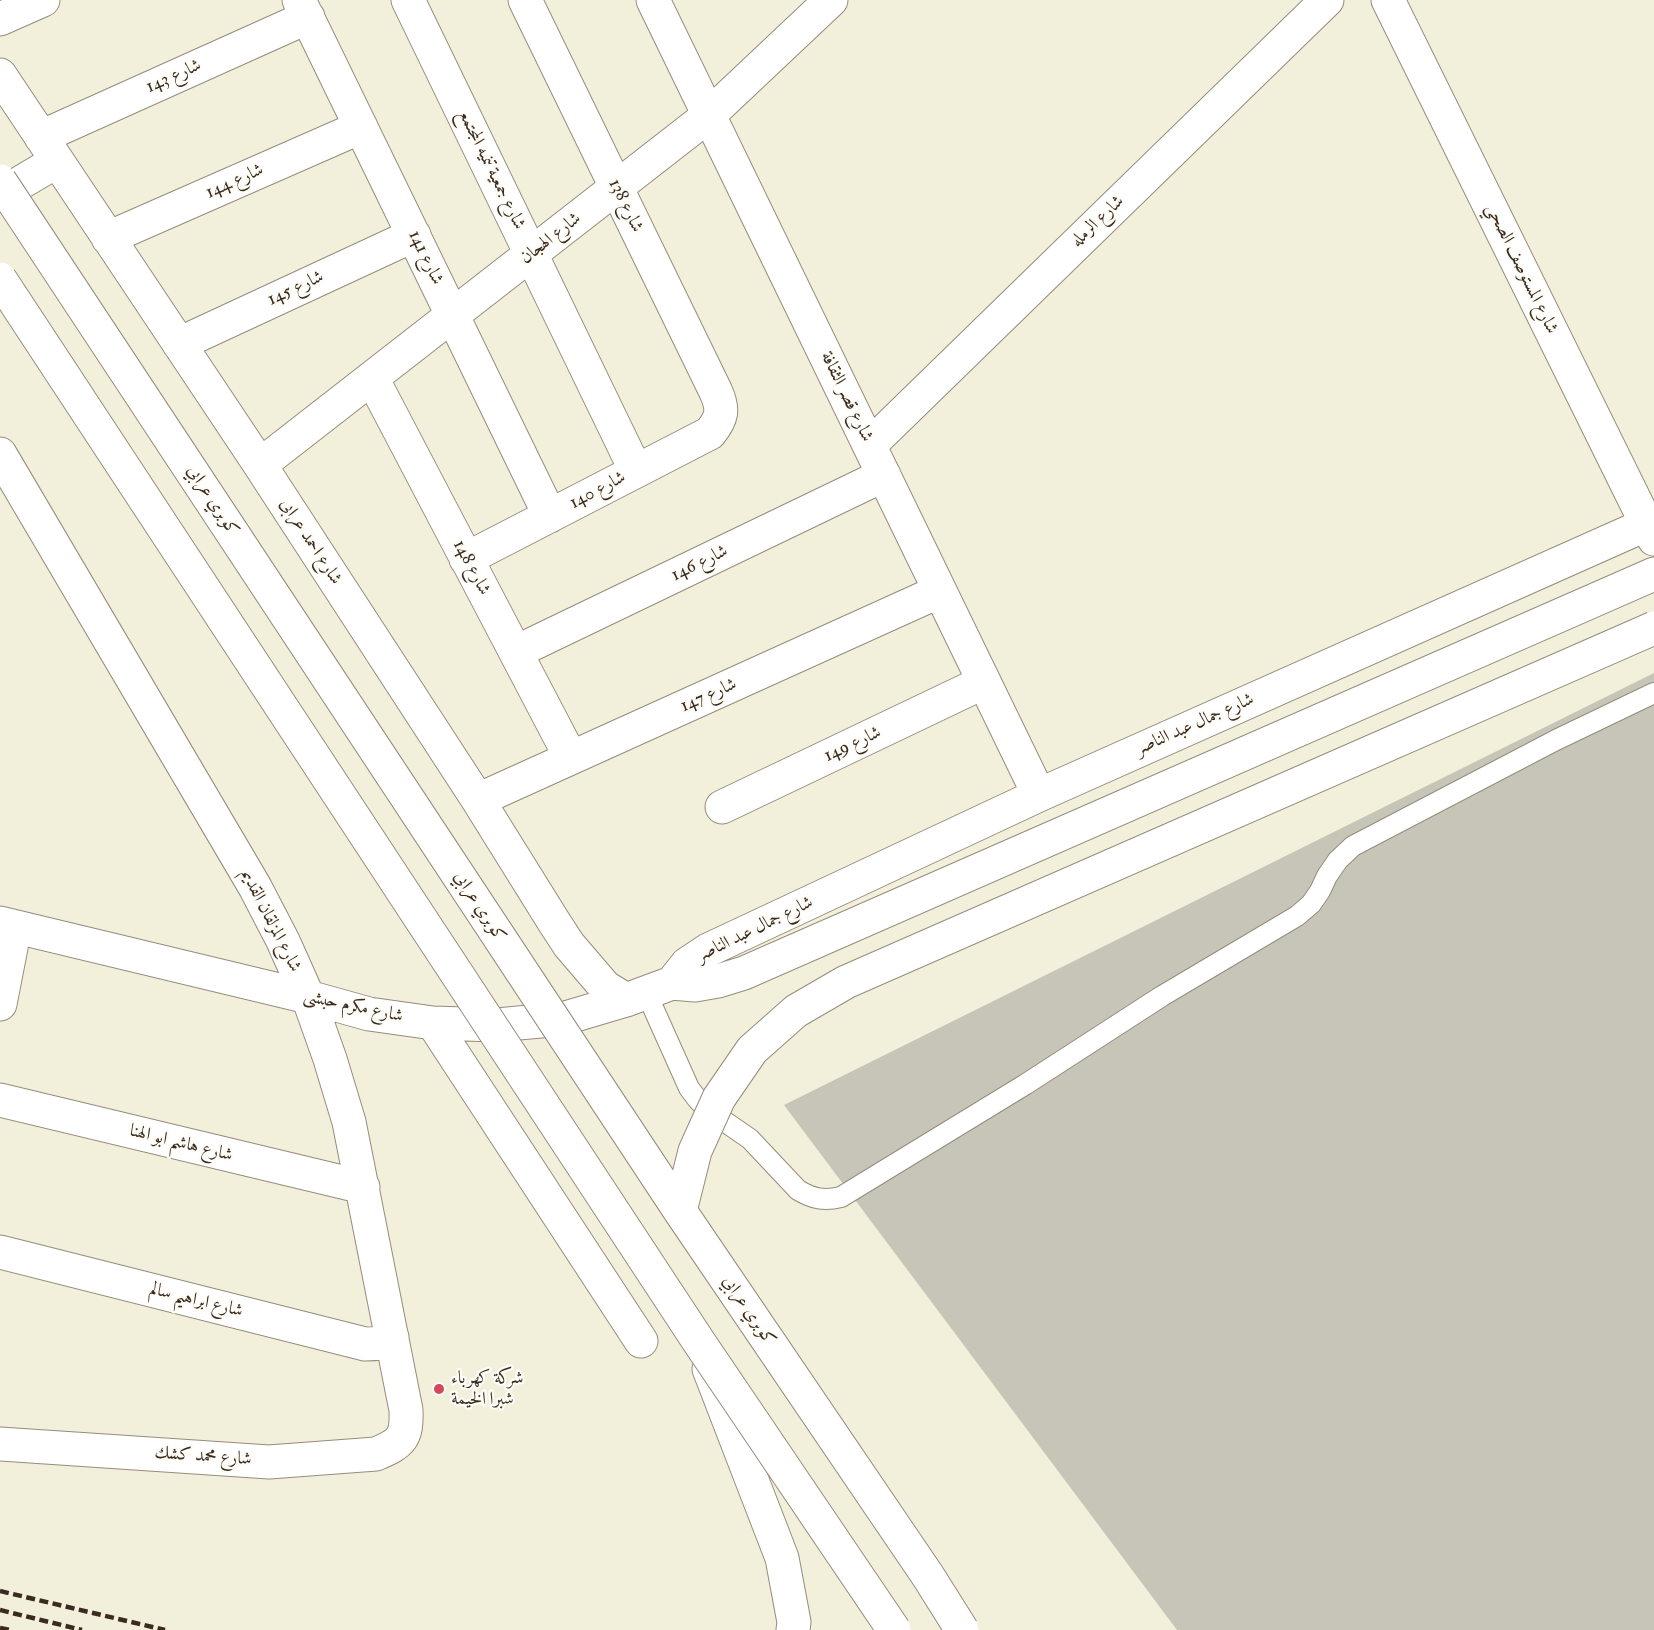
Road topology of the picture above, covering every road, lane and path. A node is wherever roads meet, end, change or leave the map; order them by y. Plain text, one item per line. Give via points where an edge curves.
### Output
1 (43, 0) edge
2 (408, 0) edge
3 (525, 0) edge
4 (653, 0) edge
5 (831, 0) edge
6 (1327, 0) edge
7 (1388, 0) edge
8 (303, 9) edge
9 (0, 20) edge
10 (0, 75) edge
11 (708, 116) junction
12 (361, 127) junction
13 (49, 149) junction
14 (0, 181) edge
15 (616, 187) junction
16 (0, 195) edge
17 (414, 234) junction
18 (108, 238) junction
19 (531, 254) junction
20 (0, 279) edge
21 (453, 315) junction
22 (179, 345) junction
23 (372, 378) junction
24 (721, 414) joint
25 (870, 445) junction
26 (0, 454) edge
27 (260, 465) junction
28 (636, 471) junction
29 (884, 475) junction
30 (550, 516) junction
31 (1652, 528) edge
32 (466, 559) junction
33 (1654, 574) edge
34 (940, 591) junction
35 (1654, 628) edge
36 (516, 652) junction
37 (984, 682) junction
38 (1654, 693) edge
39 (571, 758) junction
40 (1039, 795) junction
41 (478, 800) junction
42 (722, 807) dead end
43 (8, 925) edge
44 (648, 992) junction
45 (308, 998) junction
46 (0, 1004) edge
47 (433, 1023) junction
48 (0, 1100) edge
49 (363, 1188) junction
50 (680, 1211) junction
51 (0, 1252) edge
52 (392, 1337) junction
53 (641, 1341) dead end
54 (699, 1342) junction
55 (402, 1439) joint
56 (0, 1444) edge
57 (793, 1630) edge
58 (894, 1630) edge
59 (962, 1630) edge

1 - 9 street
2 - 19 street, شارع جمعية تنميه المجتمع
3 - 15 street, شارع 138
4 - 11 street, شارع قصر الثقافة
5 - 11 street, شارع الهجان
6 - 25 street, شارع الرمله
7 - 31 street, شارع المستوصف الصحي
8 - 12 street, شارع 141
8 - 13 street, شارع 143
10 - 13 street, شارع احمد عرابى
11 - 15 street, شارع الهجان
11 - 25 street, شارع قصر الثقافة
12 - 17 street, شارع 141
12 - 18 street, شارع 144
13 - 16 street, شارع 143
13 - 18 street, شارع احمد عرابى
14 - 50 street, كوبري عرابي, bridge
15 - 19 street, شارع الهجان
15 - 24 street, شارع 138 via 720,402
17 - 21 street, شارع 141
17 - 22 street, شارع 145
18 - 22 street, شارع احمد عرابى
19 - 21 street, شارع الهجان
19 - 28 street, شارع جمعية تنميه المجتمع
20 - 54 street, bridge
21 - 23 street, شارع الهجان
21 - 30 street, شارع 141
22 - 27 street, شارع احمد عرابى
23 - 27 street, شارع الهجان
23 - 32 street, شارع 148
24 - 28 street, شارع 140 via 710,433
25 - 29 street, شارع قصر الثقافة
26 - 45 street, شارع المزلقان القديم via 255,887
27 - 41 street, شارع احمد عرابى
28 - 30 street, شارع 140
29 - 34 street, شارع قصر الثقافة
29 - 36 street, شارع 146
30 - 32 street, شارع 140
31 - 40 street, شارع جمال عبد الناصر
32 - 36 street, شارع 148
33 - 44 street, شارع جمال عبد الناصر via 744,973
34 - 37 street, شارع قصر الثقافة
34 - 39 street, شارع 147
35 - 50 street, bridge via 846,982 796,1011 752,1050 719,1098 695,1151
36 - 39 street, شارع 148
37 - 40 street, شارع قصر الثقافة
37 - 42 street, شارع 149
38 - 44 lane via 1353,846 1338,860 1311,904 1297,916 841,1197 818,1199 798,1190 750,1139 708,1110 689,1088
39 - 41 street, شارع 147
40 - 44 street, شارع جمال عبد الناصر via 708,950
41 - 44 street, شارع احمد عرابى via 569,945 605,987
43 - 45 street, شارع مكرم حبشى
43 - 46 street
44 - 47 street, شارع مكرم حبشى via 561,1018 497,1025
45 - 47 street, شارع مكرم حبشى via 369,1014
45 - 49 street, شارع المزلقان القديم via 346,1112
47 - 53 street
48 - 49 street, شارع هاشم ابو الهنا
49 - 52 street, شارع المزلقان القديم
50 - 59 street, كوبري عرابي, bridge
51 - 52 street, شارع ابراهيم سالم via 365,1344
52 - 55 street, شارع المزلقان القديم via 406,1410
54 - 57 street, bridge via 782,1558
54 - 58 street, bridge
55 - 56 street, شارع محمد كشك via 376,1454 269,1462

